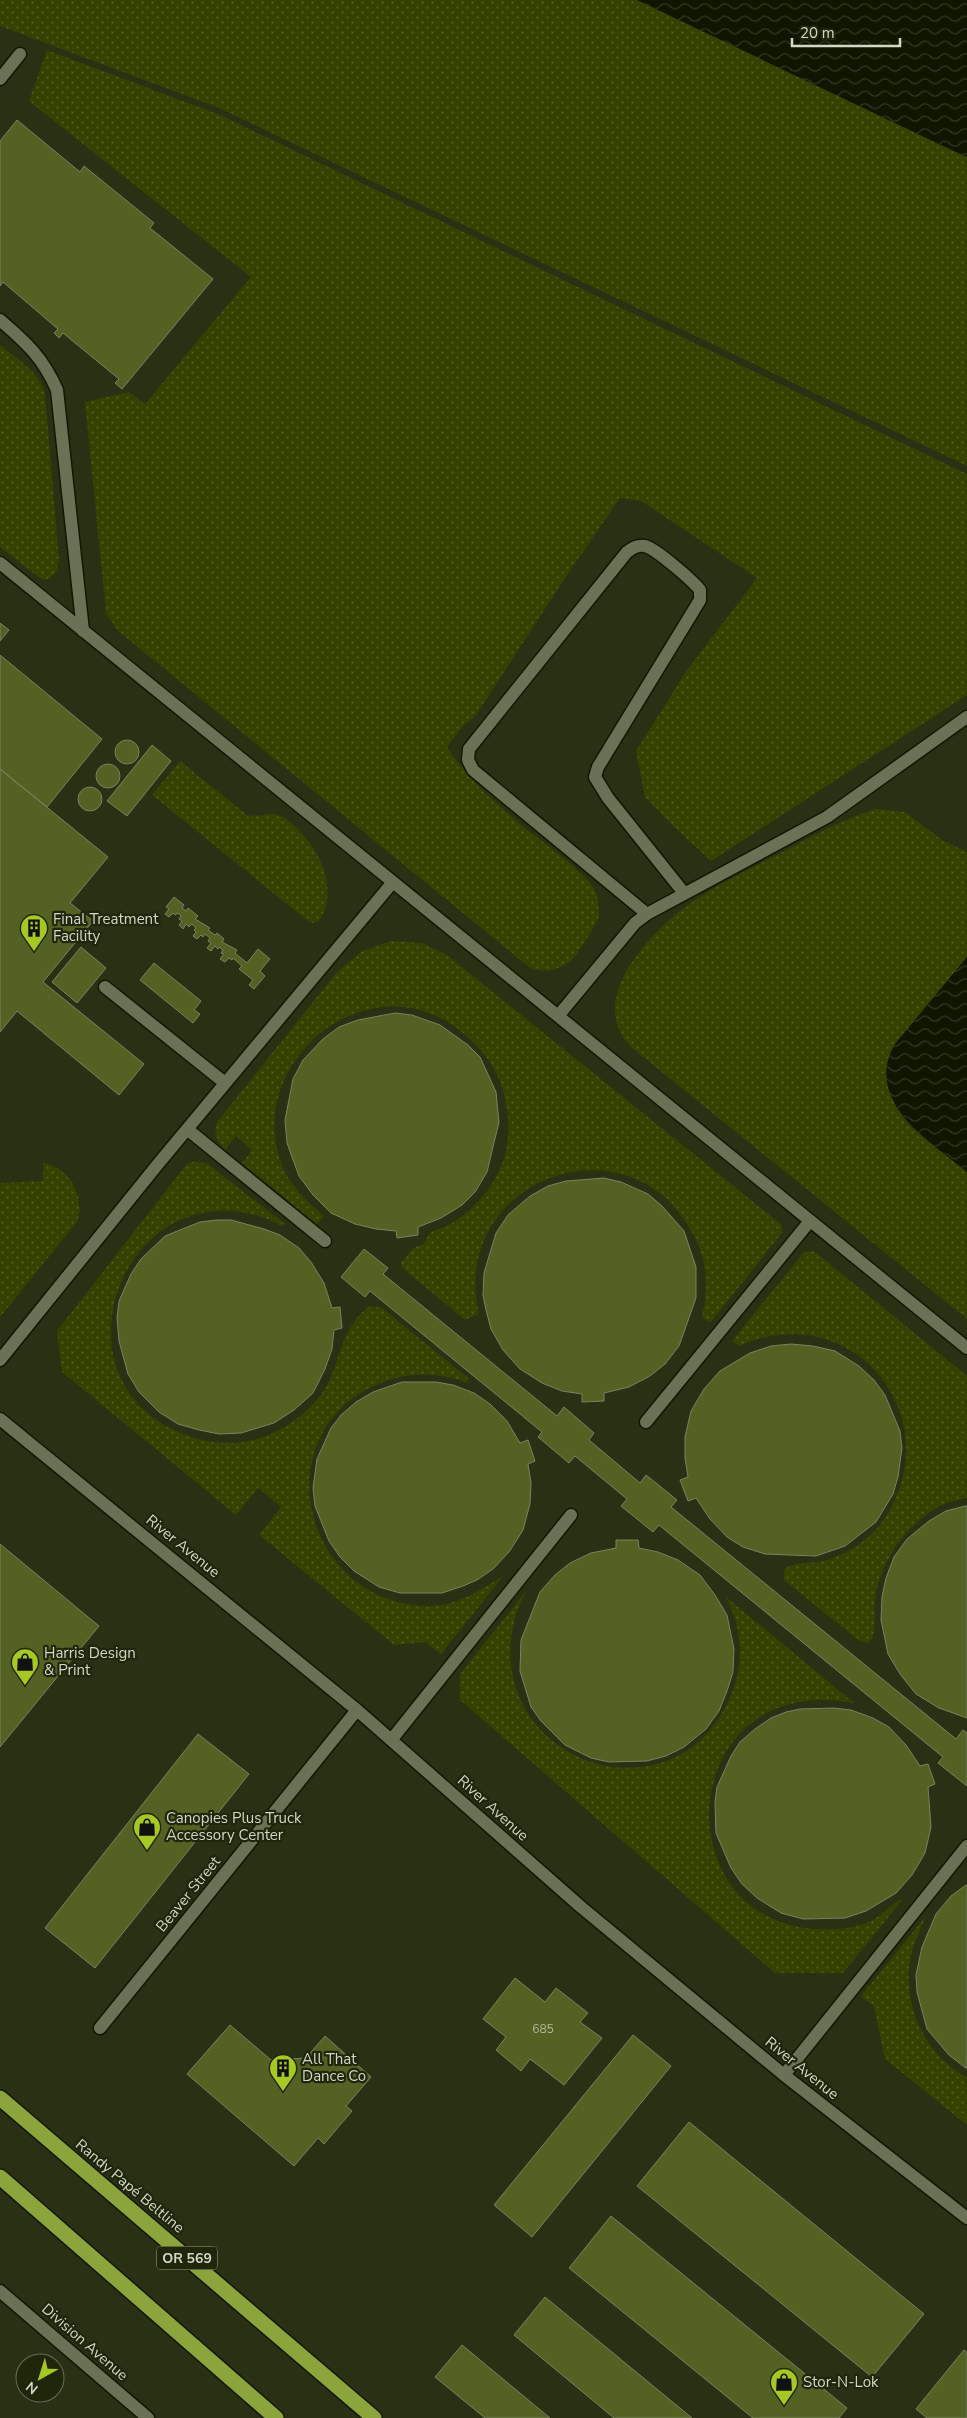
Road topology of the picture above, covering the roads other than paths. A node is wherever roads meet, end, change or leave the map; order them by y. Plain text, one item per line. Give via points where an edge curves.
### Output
1 (20, 54) dead end
2 (0, 79) edge
3 (0, 320) edge
4 (0, 563) edge
5 (83, 631) junction
6 (967, 717) edge
7 (393, 882) junction
8 (684, 893) junction
9 (647, 914) junction
10 (105, 988) dead end
11 (558, 1016) junction
12 (225, 1083) junction
13 (187, 1128) junction
14 (810, 1220) junction
15 (324, 1240) dead end
16 (967, 1348) edge
17 (0, 1360) edge
18 (0, 1419) edge
19 (646, 1422) dead end
20 (570, 1515) dead end
21 (358, 1710) junction
22 (392, 1740) junction
23 (967, 1846) edge
24 (100, 2028) dead end
25 (784, 2074) junction
26 (0, 2098) edge
27 (0, 2177) edge
28 (967, 2218) edge
29 (0, 2291) edge
30 (148, 2418) edge
31 (276, 2418) edge
32 (374, 2418) edge

1 - 2 street
3 - 5 street via 34,350 48,369 57,390
4 - 5 street
5 - 7 street
6 - 8 street via 827,817
7 - 11 street
7 - 12 street
8 - 9 street
8 - 9 street via 595,777 598,767 700,600 700,590 692,581 647,546 637,546 627,552 475,742 469,750 468,760 473,770
9 - 11 street via 635,923
10 - 12 street
11 - 14 street
12 - 13 street
13 - 15 street
13 - 17 street
14 - 16 street
14 - 19 street
18 - 21 street, River Avenue
20 - 22 street
21 - 22 street, River Avenue
21 - 24 street, Beaver Street
22 - 25 street, River Avenue via 581,1907
23 - 25 street
25 - 28 street, River Avenue
26 - 32 highway, Randy Papé Beltline / OR 569
27 - 31 highway
29 - 30 street, Division Avenue

